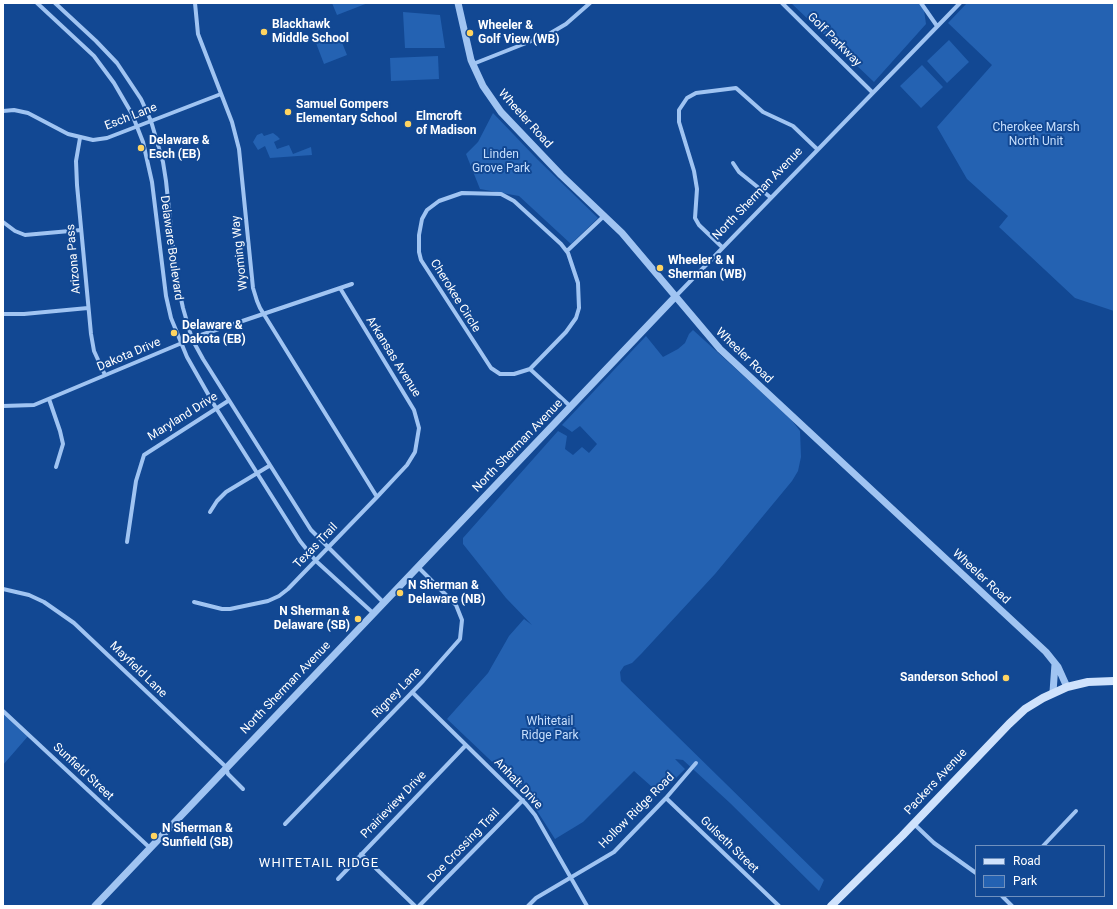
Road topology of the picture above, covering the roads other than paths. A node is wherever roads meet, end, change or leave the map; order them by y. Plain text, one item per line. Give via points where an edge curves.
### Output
1 (37, 3) edge
2 (55, 3) edge
3 (195, 3) edge
4 (458, 3) edge
5 (590, 3) edge
6 (782, 3) edge
7 (921, 3) edge
8 (960, 3) edge
9 (937, 26) junction
10 (472, 65) junction
11 (872, 92) junction
12 (221, 94) junction
13 (3, 111) edge
14 (151, 121) junction
15 (137, 126) junction
16 (80, 138) junction
17 (817, 149) junction
18 (733, 163) dead end
19 (770, 197) junction
20 (604, 216) junction
21 (3, 222) edge
22 (81, 230) junction
23 (722, 247) junction
24 (567, 251) junction
25 (352, 284) dead end
26 (340, 288) junction
27 (675, 297) junction
28 (88, 308) junction
29 (3, 314) edge
30 (263, 314) junction
31 (192, 339) junction
32 (181, 344) junction
33 (530, 369) junction
34 (105, 375) junction
35 (49, 400) junction
36 (228, 401) junction
37 (3, 406) edge
38 (570, 406) junction
39 (216, 408) junction
40 (418, 440) joint
41 (269, 466) junction
42 (56, 467) dead end
43 (257, 473) junction
44 (377, 497) junction
45 (210, 512) dead end
46 (127, 542) dead end
47 (328, 549) junction
48 (316, 560) junction
49 (418, 566) junction
50 (3, 589) edge
51 (194, 602) dead end
52 (383, 602) junction
53 (373, 613) junction
54 (1054, 662) junction
55 (1114, 681) edge
56 (1067, 687) junction
57 (412, 692) junction
58 (1053, 692) junction
59 (3, 711) edge
60 (466, 745) junction
61 (696, 763) dead end
62 (226, 767) junction
63 (244, 789) dead end
64 (666, 798) junction
65 (523, 800) junction
66 (1076, 811) dead end
67 (285, 824) dead end
68 (913, 824) junction
69 (1044, 845) edge
70 (150, 848) junction
71 (361, 854) junction
72 (975, 872) edge
73 (572, 878) junction
74 (338, 879) dead end
75 (1003, 897) edge
76 (95, 906) edge
77 (415, 906) edge
78 (419, 906) edge
79 (528, 906) edge
80 (587, 906) edge
81 (779, 906) edge
82 (831, 906) edge
83 (1012, 906) edge

1 - 15 street, Delaware Boulevard via 80,42 104,69 125,100
2 - 14 street, Delaware Boulevard via 117,63 141,99
3 - 12 street, Wyoming Way via 198,34
4 - 10 street, Wheeler Road
5 - 10 street via 566,24 549,34
6 - 11 street, Golf Parkway
7 - 9 street
8 - 9 street, North Sherman Avenue
9 - 11 street, North Sherman Avenue
10 - 20 street, Wheeler Road via 501,112
11 - 17 street, North Sherman Avenue
12 - 14 street, Esch Lane
12 - 30 street, Wyoming Way via 235,130 239,149 253,288
13 - 16 street, Esch Lane via 28,113 62,132
14 - 15 street, Esch Lane
14 - 31 street, Delaware Boulevard via 165,174 176,276
15 - 16 street, Esch Lane via 108,138
15 - 32 street, Delaware Boulevard via 152,182 166,296
16 - 22 street, Arizona Pass via 76,161
17 - 19 street, North Sherman Avenue
17 - 23 street via 793,126 763,112 738,89 731,87 692,94 681,106 679,122 692,162 697,189 695,218 698,225
18 - 19 street
19 - 23 street, North Sherman Avenue
20 - 24 street
20 - 27 street, Wheeler Road via 622,233
21 - 22 street via 14,231 25,235
22 - 28 street, Arizona Pass
23 - 27 street, North Sherman Avenue
24 - 33 street, Cherokee Circle via 578,282 579,308 576,318
24 - 33 street, Cherokee Circle via 514,201 501,194 478,192 452,195 438,201 422,218 419,235 421,260 484,360 500,374 514,374
25 - 26 street, Dakota Drive
26 - 30 street, Dakota Drive
26 - 40 street, Arkansas Avenue via 414,410 418,422
27 - 38 street, North Sherman Avenue
27 - 54 street, Wheeler Road via 720,349
28 - 29 street
28 - 34 street, Arizona Pass via 94,351
30 - 31 street, Dakota Drive
30 - 44 street, Wyoming Way
31 - 32 street, Dakota Drive
31 - 36 street, Delaware Boulevard
32 - 34 street, Dakota Drive
32 - 39 street, Delaware Boulevard
33 - 38 street
34 - 35 street, Dakota Drive
35 - 37 street, Dakota Drive via 34,405
35 - 42 street via 62,444
36 - 39 street, Maryland Drive
36 - 41 street, Delaware Boulevard
38 - 49 street, North Sherman Avenue
39 - 43 street, Delaware Boulevard
39 - 46 street, Maryland Drive via 144,455 136,481
40 - 44 street, Texas Trail via 415,452 407,464
41 - 43 street
41 - 47 street, Delaware Boulevard via 311,530
43 - 45 street via 223,495
43 - 48 street, Delaware Boulevard via 300,541
44 - 47 street, Texas Trail
47 - 48 street, Texas Trail
47 - 52 street, Delaware Boulevard
48 - 51 street, Texas Trail via 288,589 268,601 222,609
48 - 53 street, Delaware Boulevard
49 - 52 street, North Sherman Avenue
49 - 57 street, Rigney Lane via 456,605 461,616 462,629 460,639
50 - 62 street, Mayfield Lane via 44,602 74,623
52 - 53 street, North Sherman Avenue
53 - 62 street, North Sherman Avenue
54 - 56 street, Wheeler Road
54 - 58 street
55 - 56 main road, Packers Avenue via 1088,682
56 - 58 main road, Packers Avenue
57 - 60 street, Anhalt Drive
57 - 67 street, Rigney Lane
58 - 68 main road, Packers Avenue via 1008,724
59 - 70 street, Sunfield Street
60 - 65 street, Anhalt Drive
60 - 71 street, Prairieview Drive
61 - 64 street, Hollow Ridge Road
62 - 63 street, Mayfield Lane via 228,774
62 - 70 street, North Sherman Avenue
64 - 73 street, Hollow Ridge Road via 614,852
64 - 81 street, Gulseth Street
65 - 73 street, Anhalt Drive via 535,815
65 - 78 street, Doe Crossing Trail
66 - 69 street
68 - 72 street
68 - 82 main road, Packers Avenue
70 - 76 street, North Sherman Avenue
71 - 74 street, Prairieview Drive
71 - 77 street
73 - 79 street, Hollow Ridge Road via 536,898
73 - 80 street, Anhalt Drive
75 - 83 street

